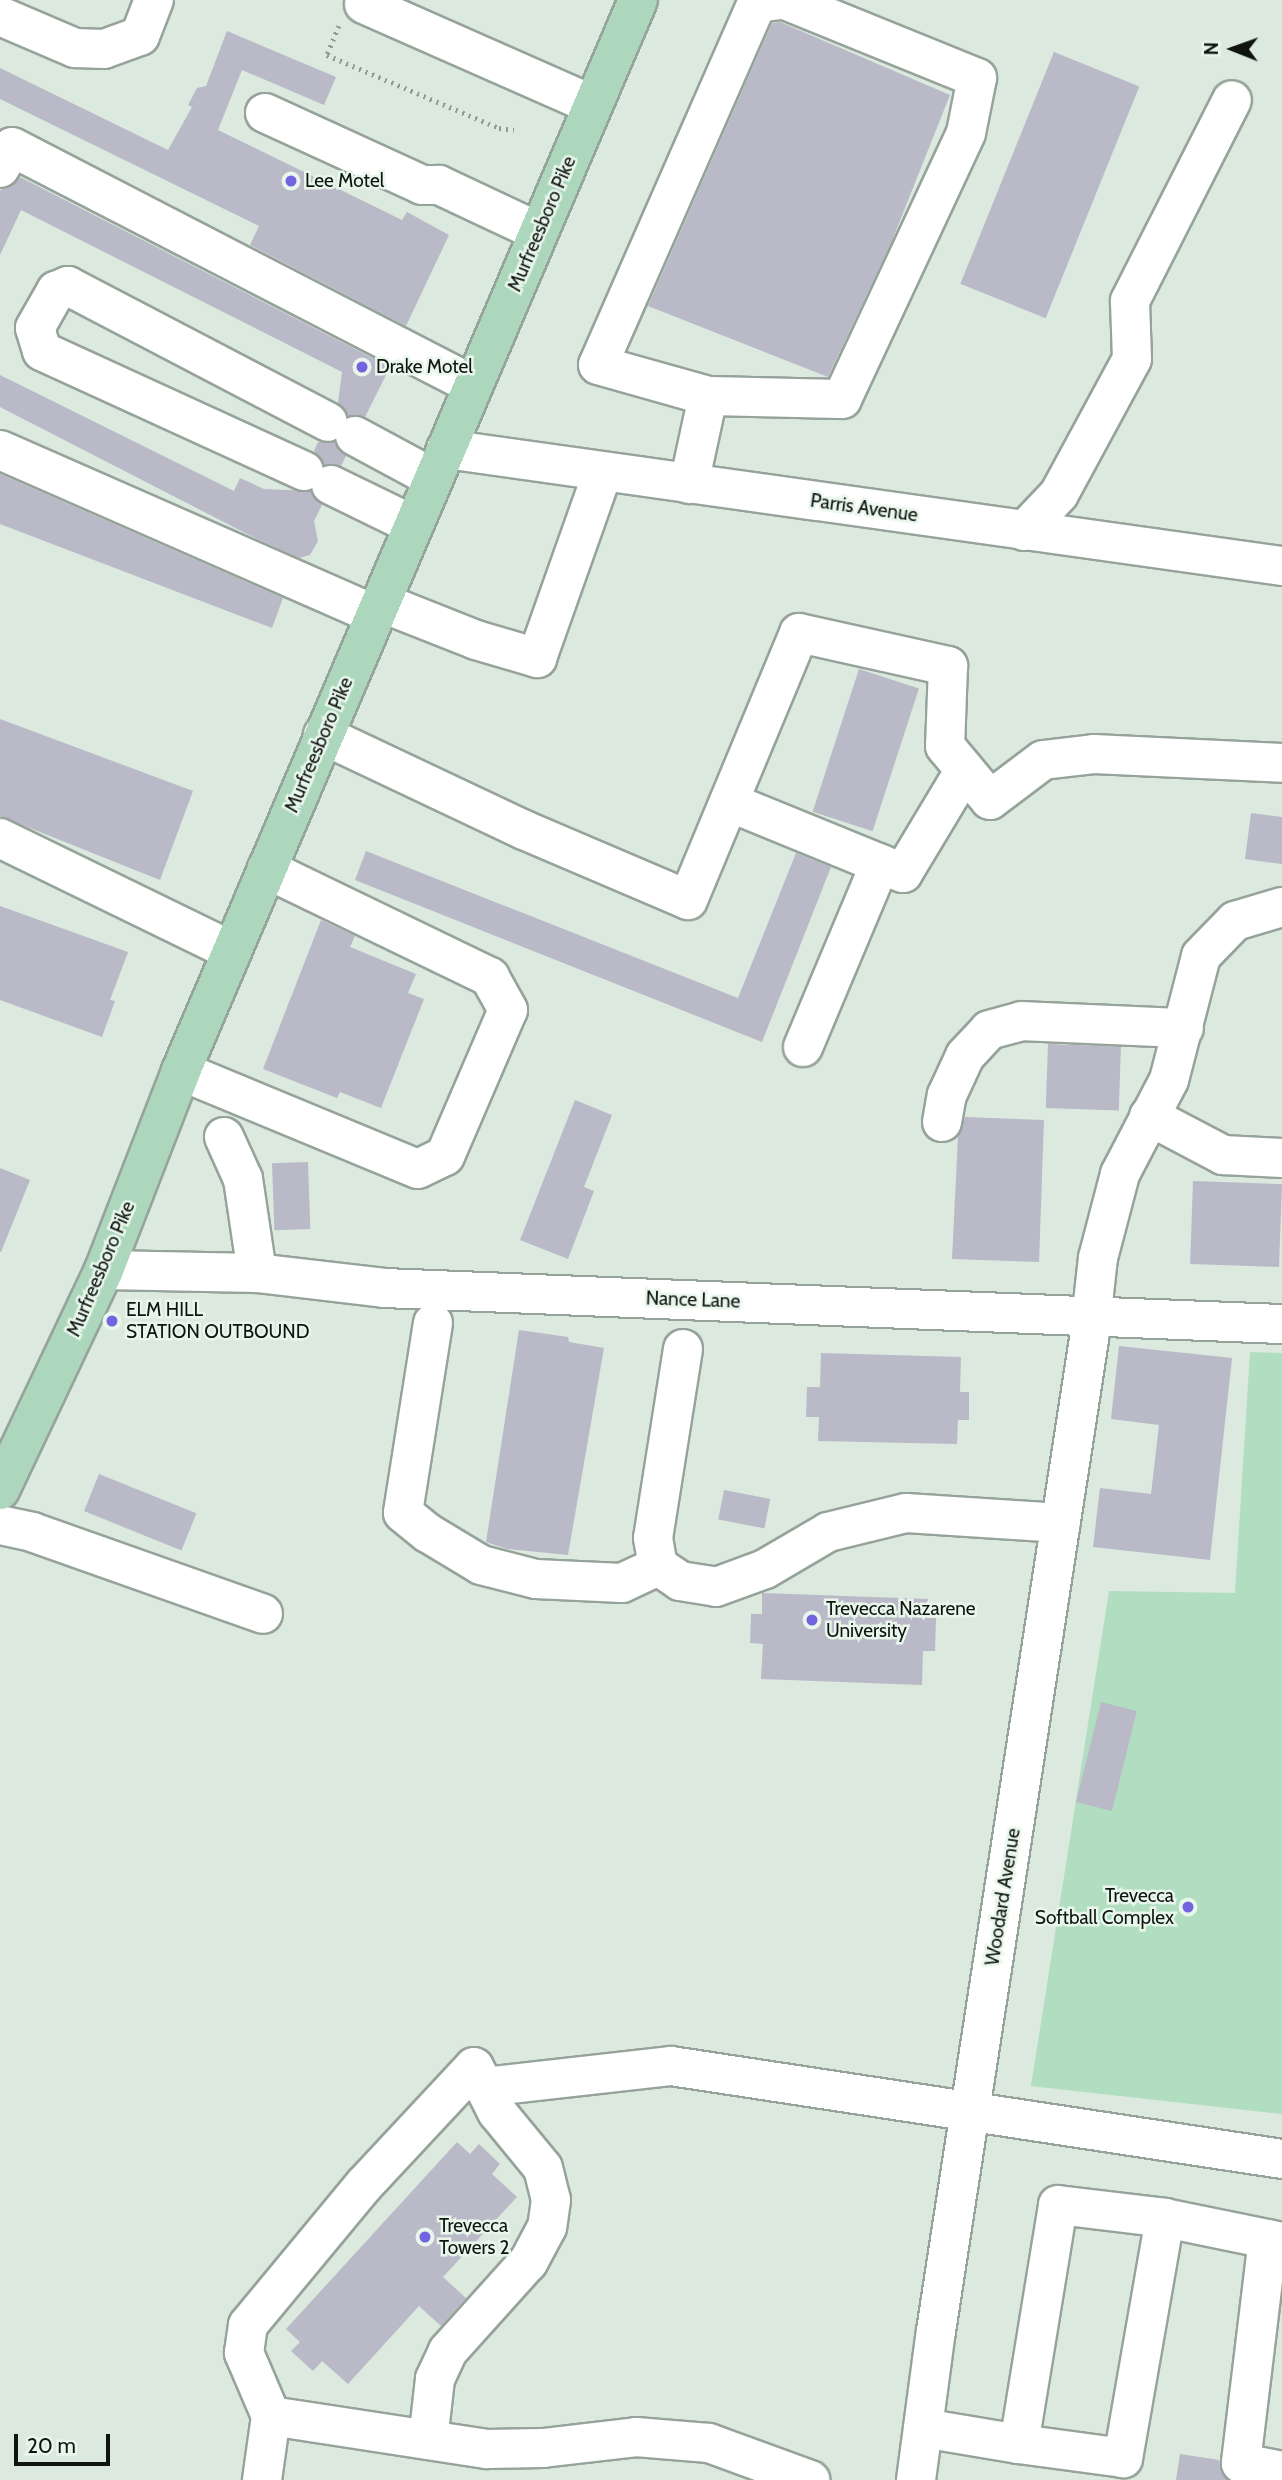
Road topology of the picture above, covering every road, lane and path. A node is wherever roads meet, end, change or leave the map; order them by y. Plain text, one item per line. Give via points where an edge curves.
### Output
1 (154, 0) edge
2 (638, 0) edge
3 (783, 0) edge
4 (352, 13) joint
5 (0, 16) edge
6 (1232, 100) dead end
7 (593, 105) junction
8 (265, 113) dead end
9 (514, 130) dead end
10 (0, 168) edge
11 (539, 232) junction
12 (473, 385) junction
13 (708, 396) junction
14 (333, 424) junction
15 (0, 450) edge
16 (440, 464) junction
17 (603, 472) junction
18 (308, 474) junction
19 (689, 484) junction
20 (413, 525) junction
21 (1024, 531) junction
22 (1282, 566) edge
23 (378, 609) junction
24 (323, 735) junction
25 (1282, 763) edge
26 (965, 770) junction
27 (729, 802) junction
28 (0, 838) edge
29 (880, 864) junction
30 (267, 869) junction
31 (1282, 907) edge
32 (232, 951) junction
33 (1184, 1028) junction
34 (803, 1047) dead end
35 (181, 1071) junction
36 (1149, 1116) junction
37 (942, 1122) dead end
38 (224, 1137) dead end
39 (1282, 1158) edge
40 (104, 1270) junction
41 (257, 1273) junction
42 (1093, 1314) junction
43 (433, 1323) dead end
44 (1282, 1324) edge
45 (683, 1349) dead end
46 (0, 1490) edge
47 (1061, 1523) junction
48 (0, 1525) edge
49 (658, 1566) junction
50 (263, 1614) dead end
51 (484, 2087) junction
52 (970, 2114) junction
53 (1282, 2159) edge
54 (1165, 2218) junction
55 (1275, 2240) edge
56 (271, 2416) junction
57 (923, 2428) junction
58 (428, 2440) junction
59 (1020, 2444) junction
60 (485, 2464) edge
61 (1121, 2469) edge
62 (1265, 2471) edge
63 (262, 2480) edge
64 (810, 2480) edge
65 (916, 2480) edge

1 - 5 street via 140,36 104,49 75,48
2 - 7 main road, Murfreesboro Pike
3 - 13 street via 757,3 598,365
3 - 13 street via 977,78 966,134 842,399
4 - 7 street
4 - 9 path via 327,55 499,128
6 - 21 street via 1130,302 1132,359 1059,494
7 - 11 main road, Murfreesboro Pike
8 - 11 street
10 - 12 street via 12,146
11 - 12 main road, Murfreesboro Pike
12 - 16 main road, Murfreesboro Pike
13 - 19 street
14 - 16 street, Parris Avenue
14 - 18 street
14 - 18 street, Parris Avenue via 68,286 56,290 35,328 43,351
15 - 23 street
16 - 17 street, Parris Avenue
16 - 20 main road, Murfreesboro Pike
17 - 19 street, Parris Avenue
17 - 23 street via 537,658
18 - 20 street, Parris Avenue
19 - 21 street, Parris Avenue
20 - 23 main road, Murfreesboro Pike
21 - 22 street, Parris Avenue
23 - 24 main road, Murfreesboro Pike
24 - 27 street via 524,830 688,900
24 - 30 main road, Murfreesboro Pike
25 - 26 street via 1094,754 1043,760 990,800
26 - 27 street via 945,746 948,666 799,633
26 - 29 street via 903,873
27 - 29 street
28 - 32 street
29 - 34 street
30 - 32 main road, Murfreesboro Pike
30 - 35 street via 490,977 508,1010 503,1022 445,1156 418,1169
31 - 33 street, Woodard Avenue via 1235,921 1200,956
32 - 35 main road, Murfreesboro Pike
33 - 36 street, Woodard Avenue via 1169,1080
33 - 37 street via 1022,1021 989,1030 965,1056 947,1095
35 - 40 main road, Murfreesboro Pike
36 - 39 street via 1223,1155
36 - 42 street, Woodard Avenue via 1120,1174 1098,1258
38 - 41 street via 243,1179
40 - 41 street, Nance Lane
40 - 46 main road, Murfreesboro Pike
41 - 42 street, Nance Lane via 397,1289
42 - 44 street, Nance Lane
42 - 47 street, Woodard Avenue
43 - 49 street via 403,1513 481,1565 536,1579 622,1583
45 - 49 street via 653,1538
47 - 49 street via 906,1513 828,1532 765,1569 716,1587 680,1581
47 - 52 street, Woodard Avenue
48 - 50 street via 32,1532
51 - 52 street via 671,2066
51 - 56 street via 474,2067 364,2185 248,2325 244,2353
51 - 58 street via 497,2112 543,2168 551,2200 547,2227 528,2262 448,2351 435,2379
52 - 53 street
52 - 57 street, Woodard Avenue
54 - 55 street
54 - 59 street via 1058,2205
54 - 61 street
55 - 62 street
56 - 58 street
56 - 63 street
57 - 59 street
57 - 65 street, Woodard Avenue
58 - 60 street
59 - 61 street
60 - 64 street via 543,2448 636,2437 709,2443

